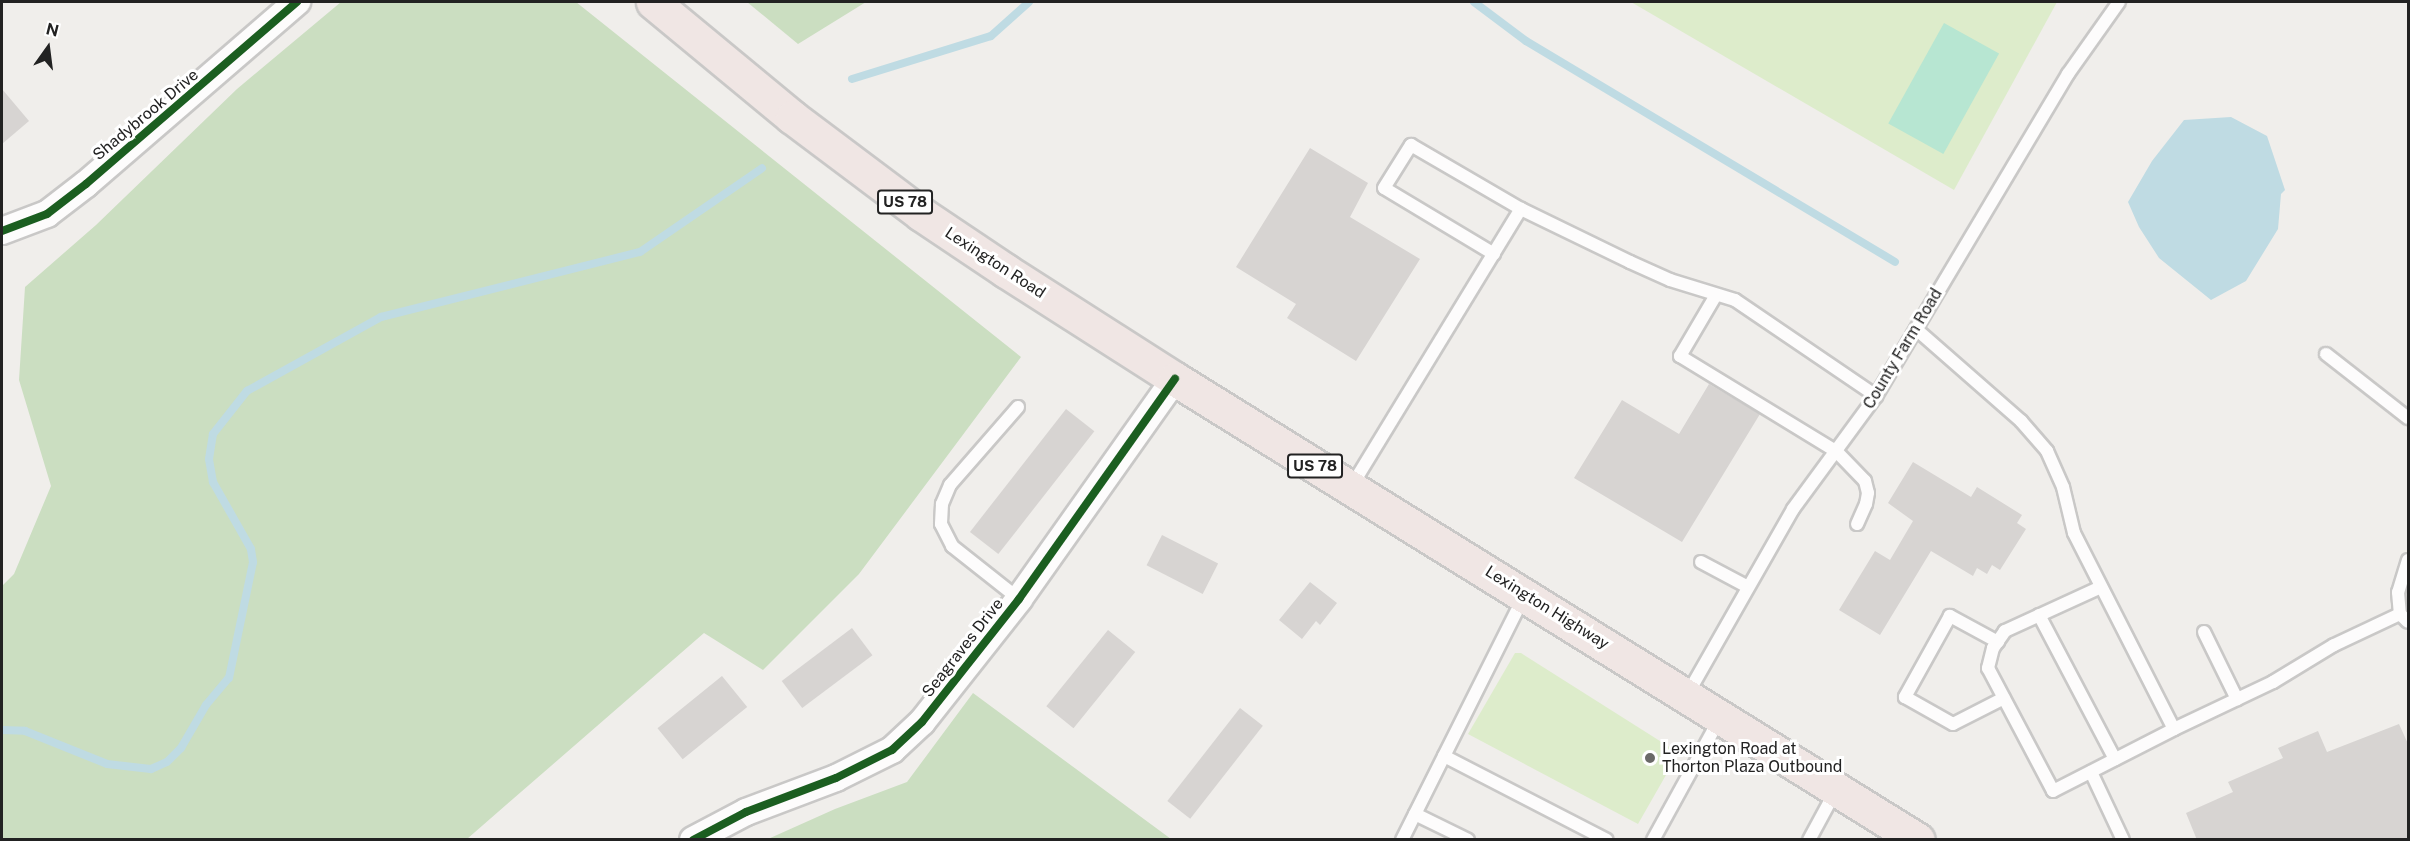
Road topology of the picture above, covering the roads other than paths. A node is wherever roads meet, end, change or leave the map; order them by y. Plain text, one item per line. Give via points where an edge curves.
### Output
1 (297, 2) edge
2 (653, 2) edge
3 (2119, 2) edge
4 (1521, 209) junction
5 (2, 231) edge
6 (1494, 254) junction
7 (1716, 295) junction
8 (1916, 329) junction
9 (2326, 354) dead end
10 (1175, 379) junction
11 (1876, 396) junction
12 (1018, 407) dead end
13 (2409, 418) edge
14 (1837, 452) junction
15 (1351, 488) junction
16 (1857, 524) dead end
17 (2409, 560) edge
18 (1701, 562) dead end
19 (1748, 587) junction
20 (2101, 587) junction
21 (1524, 595) junction
22 (1019, 598) junction
23 (2039, 615) junction
24 (2404, 618) edge
25 (2204, 632) dead end
26 (1998, 642) junction
27 (1686, 696) junction
28 (2004, 698) junction
29 (2237, 699) junction
30 (1721, 717) junction
31 (2174, 729) junction
32 (1444, 756) junction
33 (2115, 759) junction
34 (2091, 772) junction
35 (1837, 789) junction
36 (1415, 814) junction
37 (693, 840) edge
38 (1402, 840) edge
39 (1468, 840) edge
40 (1607, 840) edge
41 (1653, 840) edge
42 (1809, 840) edge
43 (1918, 840) edge
44 (2123, 840) edge

1 - 5 street, Shadybrook Drive via 86,184 47,214
2 - 10 highway, Lexington Road / US 78 via 792,117 921,214
3 - 8 lane, County Farm Road via 2068,74
4 - 6 lane
4 - 6 lane via 1411,145 1384,188
4 - 7 lane via 1670,280
6 - 15 lane
7 - 11 lane via 1734,300
7 - 14 lane via 1680,356
8 - 11 lane, County Farm Road
8 - 20 lane via 2021,420 2047,451 2063,488 2074,533
9 - 13 lane
10 - 15 highway, Lexington Highway / US 78
10 - 22 street, Seagraves Drive
11 - 14 lane, County Farm Road
12 - 22 lane via 950,485 942,504 941,524 952,546
14 - 16 lane via 1865,481 1866,504
14 - 19 lane, County Farm Road via 1793,509
15 - 21 highway, Lexington Highway / US 78
17 - 24 lane via 2398,592
18 - 19 lane
19 - 27 lane, County Farm Road
20 - 23 lane
20 - 31 lane
21 - 27 highway, Lexington Highway / US 78
21 - 32 lane
22 - 37 street, Seagraves Drive via 922,722 892,750 836,778 746,812
23 - 26 lane via 2004,631
23 - 33 lane
24 - 29 lane via 2334,645
25 - 29 lane
26 - 28 lane via 1989,668
26 - 28 lane via 1950,616 1905,697 1953,724
27 - 30 highway, Lexington Highway / US 78
28 - 34 lane via 2053,791
29 - 31 lane
30 - 35 highway, Lexington Highway / US 78
30 - 41 lane
31 - 33 lane
32 - 36 lane
32 - 40 lane
33 - 34 lane
34 - 44 lane
35 - 42 lane
35 - 43 highway, Lexington Highway / US 78
36 - 38 lane
36 - 39 lane

